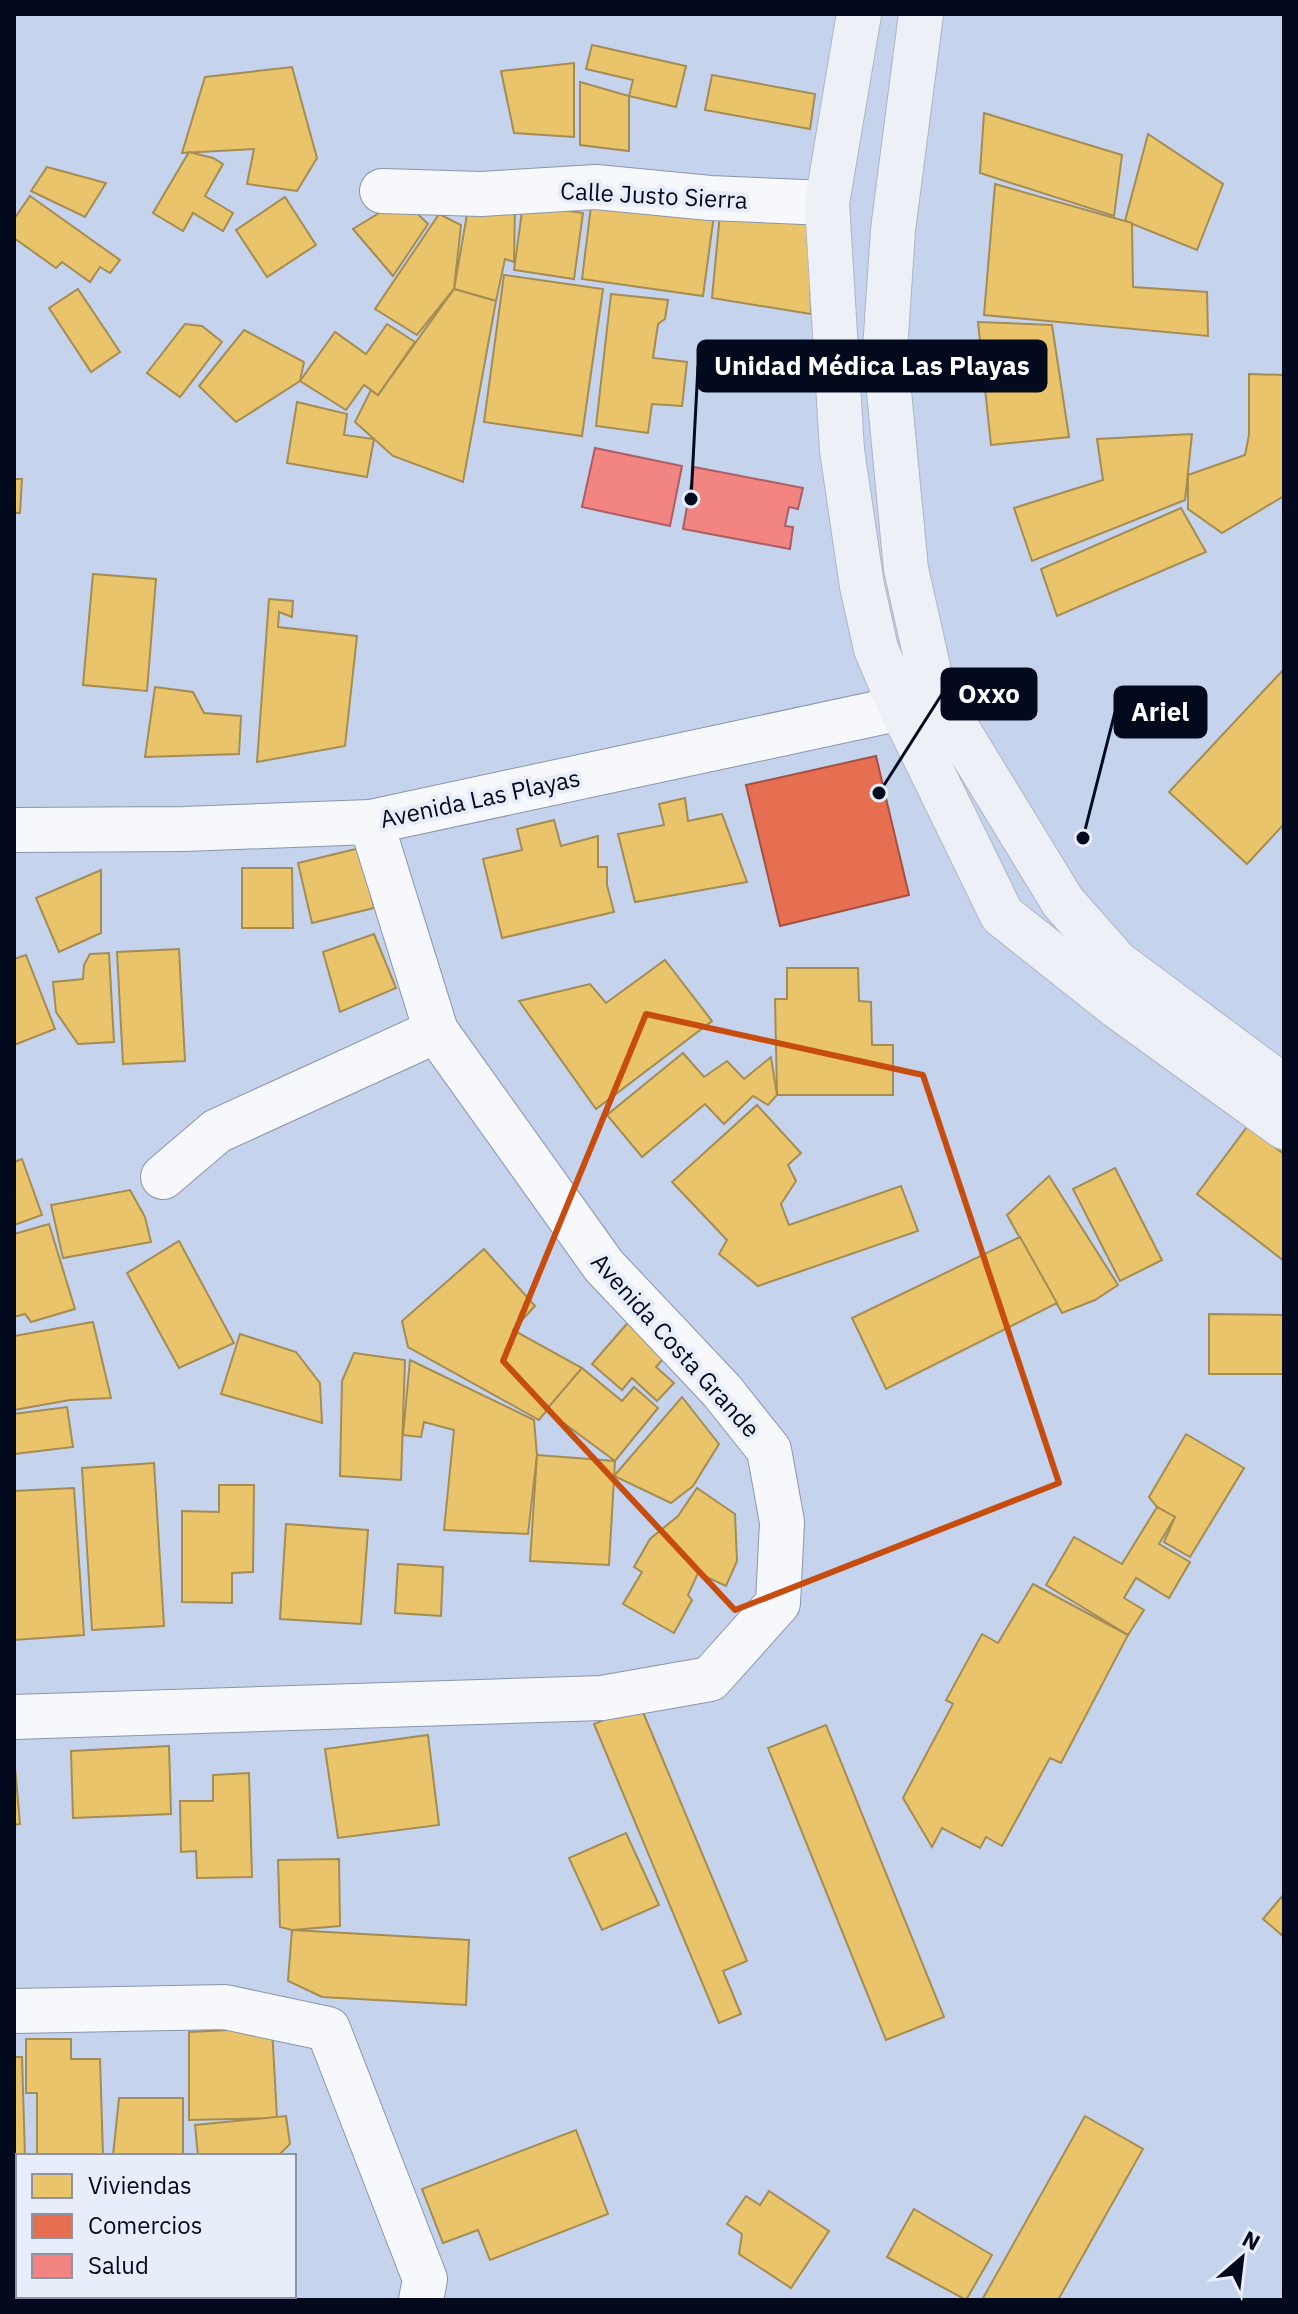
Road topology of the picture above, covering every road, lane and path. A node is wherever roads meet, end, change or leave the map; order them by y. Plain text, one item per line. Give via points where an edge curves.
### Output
1 (859, 14) edge
2 (921, 14) edge
3 (382, 191) dead end
4 (827, 203) junction
5 (917, 698) junction
6 (371, 822) junction
7 (24, 836) edge
8 (436, 1031) junction
9 (1284, 1087) edge
10 (1284, 1127) edge
11 (163, 1177) dead end
12 (14, 1717) edge
13 (14, 2011) edge
14 (421, 2300) edge

1 - 4 main road
2 - 5 main road via 893,230 885,350
3 - 4 street, Calle Justo Sierra via 481,194 596,187
4 - 5 main road via 842,450 862,586 876,649
5 - 6 street, Avenida Las Playas
5 - 9 main road via 1063,902 1117,963
5 - 10 main road via 1002,915
6 - 7 street, Avenida Las Playas
6 - 8 street, Avenida Costa Grande
8 - 11 street via 217,1131
8 - 12 street, Avenida Costa Grande via 604,1266 722,1391 769,1450 782,1522 778,1603 710,1679 602,1698
13 - 14 street via 225,2007 328,2029 425,2279

